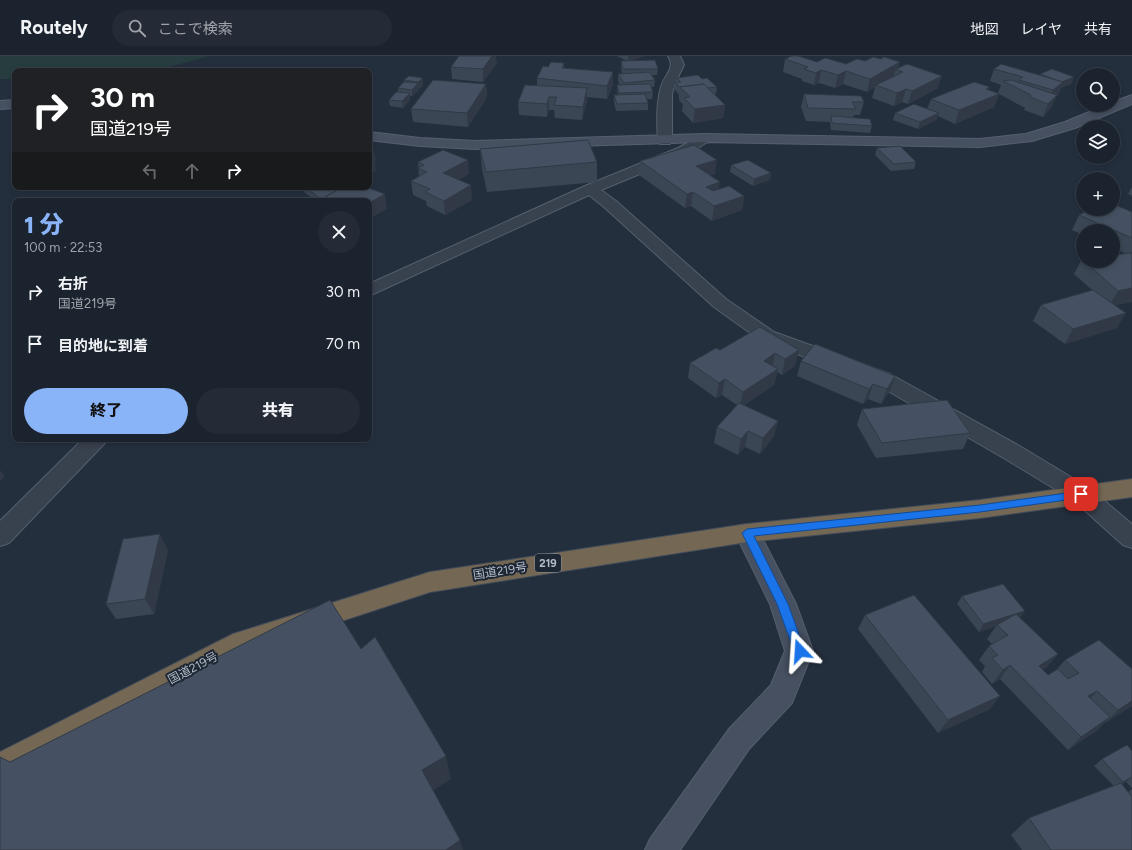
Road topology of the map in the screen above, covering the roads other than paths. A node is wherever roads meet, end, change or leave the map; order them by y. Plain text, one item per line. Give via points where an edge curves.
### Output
1 (674, 56) edge
2 (1132, 99) edge
3 (12, 104) edge
4 (0, 105) edge
5 (372, 136) edge
6 (704, 138) junction
7 (665, 140) junction
8 (590, 189) junction
9 (372, 290) edge
10 (93, 442) edge
11 (1132, 488) edge
12 (1081, 494) junction
13 (747, 533) junction
14 (0, 536) edge
15 (1132, 538) edge
16 (0, 768) edge
17 (661, 850) edge

1 - 7 street via 678,70 667,86 663,115
2 - 6 street via 1070,125 1027,138 980,143
3 - 4 street
5 - 7 street via 420,142 475,144
6 - 7 street
6 - 8 street via 683,151
8 - 9 street
8 - 12 street via 720,303 767,336 883,379
10 - 14 street
11 - 12 highway, 国道219号 / 219
12 - 13 highway, 国道219号 / 219 via 980,508
12 - 15 street
13 - 16 highway, 国道219号 / 219 via 430,582 242,642
13 - 17 street via 783,604 800,651 782,694 739,739

